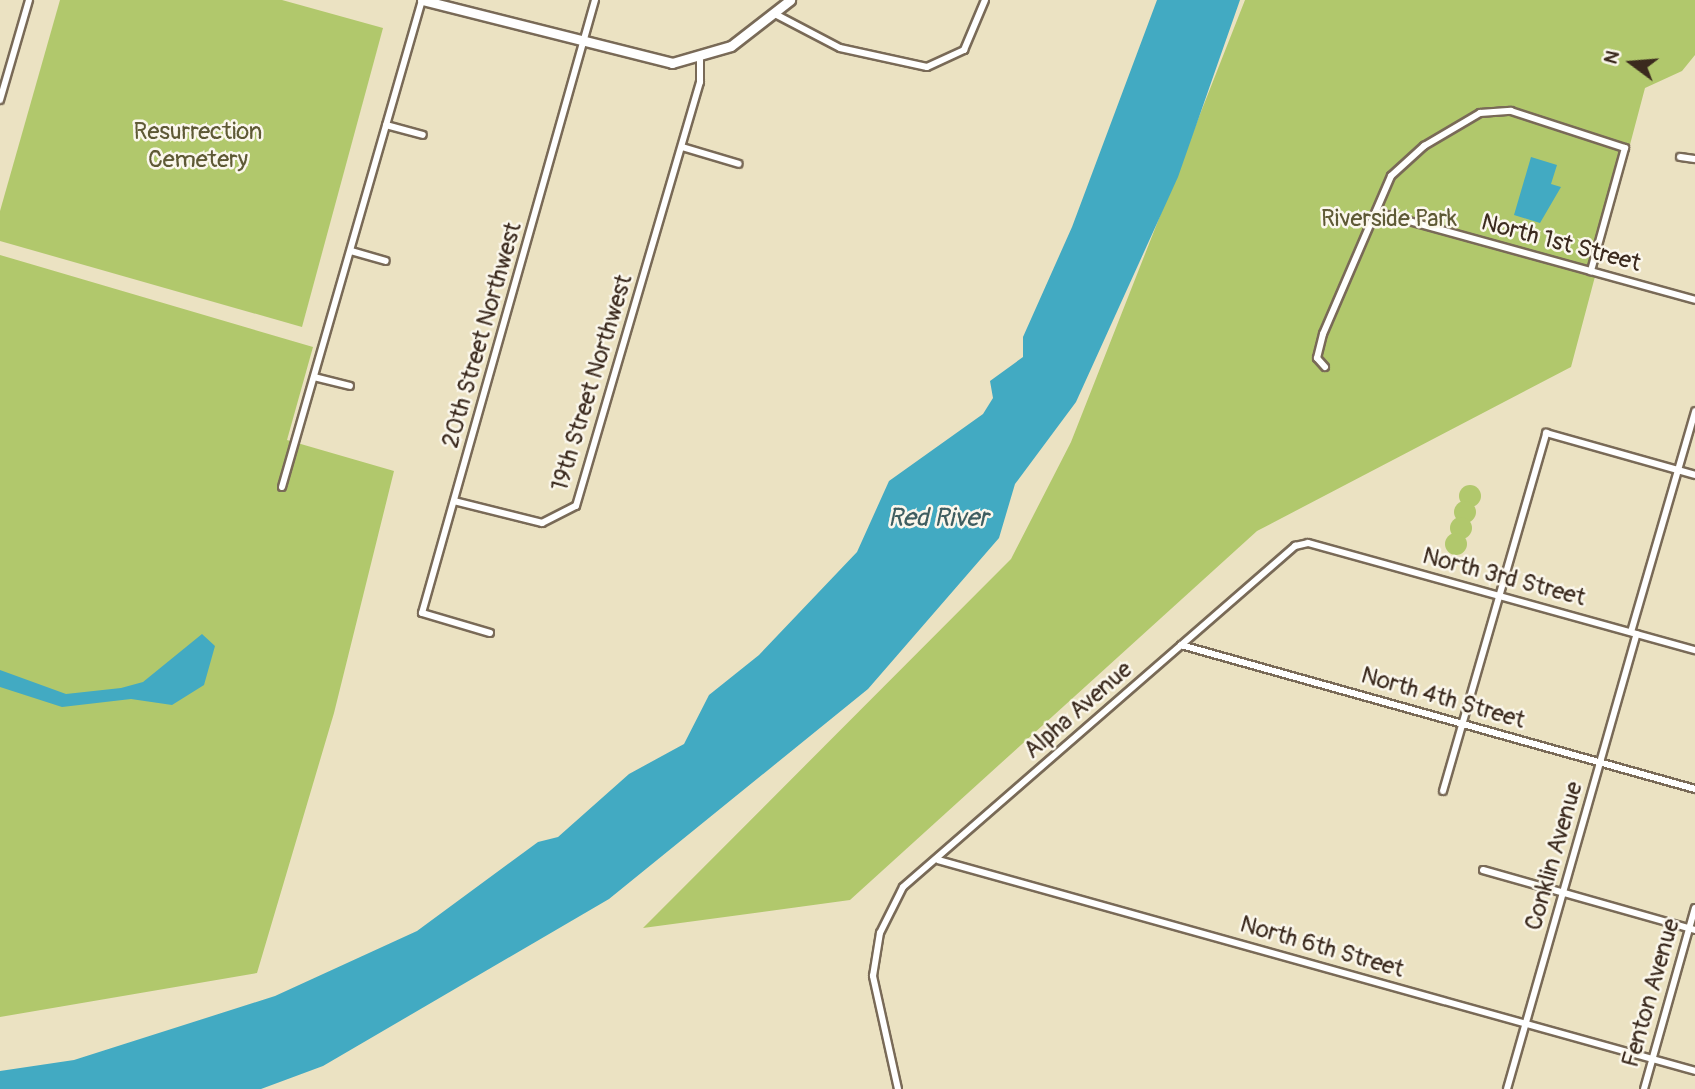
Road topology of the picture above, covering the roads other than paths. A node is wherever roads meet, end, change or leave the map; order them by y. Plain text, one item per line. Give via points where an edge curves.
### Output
1 (29, 0) edge
2 (422, 0) edge
3 (595, 0) edge
4 (790, 0) edge
5 (985, 0) edge
6 (775, 14) junction
7 (585, 44) junction
8 (700, 60) junction
9 (0, 100) edge
10 (386, 125) junction
11 (423, 135) dead end
12 (682, 147) junction
13 (1680, 157) dead end
14 (1695, 159) edge
15 (739, 164) dead end
16 (1376, 212) junction
17 (351, 251) junction
18 (386, 261) dead end
19 (1591, 271) junction
20 (1695, 300) edge
21 (1325, 367) dead end
22 (314, 377) junction
23 (350, 386) dead end
24 (1695, 411) edge
25 (1678, 470) junction
26 (1695, 475) edge
27 (282, 487) dead end
28 (454, 501) junction
29 (1302, 543) joint
30 (1499, 595) junction
31 (490, 633) dead end
32 (1634, 633) junction
33 (1181, 645) junction
34 (1695, 650) edge
35 (1463, 724) junction
36 (1601, 763) junction
37 (1695, 789) edge
38 (1443, 791) dead end
39 (938, 860) junction
40 (1483, 870) dead end
41 (1563, 893) junction
42 (1695, 908) edge
43 (1692, 929) edge
44 (1526, 1024) junction
45 (1652, 1059) junction
46 (1695, 1071) edge
47 (898, 1089) edge
48 (1507, 1089) edge
49 (1644, 1089) edge

1 - 9 street
2 - 7 street
2 - 10 street
3 - 7 street, 20th Street Northwest
4 - 6 street
5 - 6 street via 964,50 927,67 839,48
6 - 8 street
7 - 8 street via 647,61
7 - 28 street, 20th Street Northwest
8 - 12 street, 19th Street Northwest
10 - 11 street
10 - 17 street
12 - 15 street
12 - 28 street, 19th Street Northwest via 576,506 542,523
13 - 14 street
16 - 19 street, North 1st Street
16 - 19 street via 1399,166 1491,110 1625,148
16 - 21 street via 1323,334 1317,358
17 - 18 street
17 - 22 street
19 - 20 street, North 1st Street
22 - 23 street
22 - 27 street
24 - 25 street, Conklin Avenue
25 - 26 street
25 - 30 street via 1546,433
25 - 32 street, Conklin Avenue
28 - 31 street, 20th Street Northwest via 422,613
29 - 30 street, North 3rd Street
29 - 33 street, Alpha Avenue
30 - 32 street, North 3rd Street
30 - 35 street
32 - 34 street, North 3rd Street
32 - 36 street, Conklin Avenue
33 - 35 street, North 4th Street
33 - 39 street, Alpha Avenue
35 - 36 street, North 4th Street
35 - 38 street
36 - 37 street, North 4th Street
36 - 41 street, Conklin Avenue
39 - 44 street, North 6th Street
39 - 47 street, Alpha Avenue via 903,887 875,949 874,996
40 - 41 street
41 - 43 street
41 - 44 street, Conklin Avenue
42 - 43 street, Fenton Avenue
43 - 45 street, Fenton Avenue
44 - 45 street, North 6th Street
44 - 48 street, Conklin Avenue
45 - 46 street, North 6th Street
45 - 49 street, Fenton Avenue

